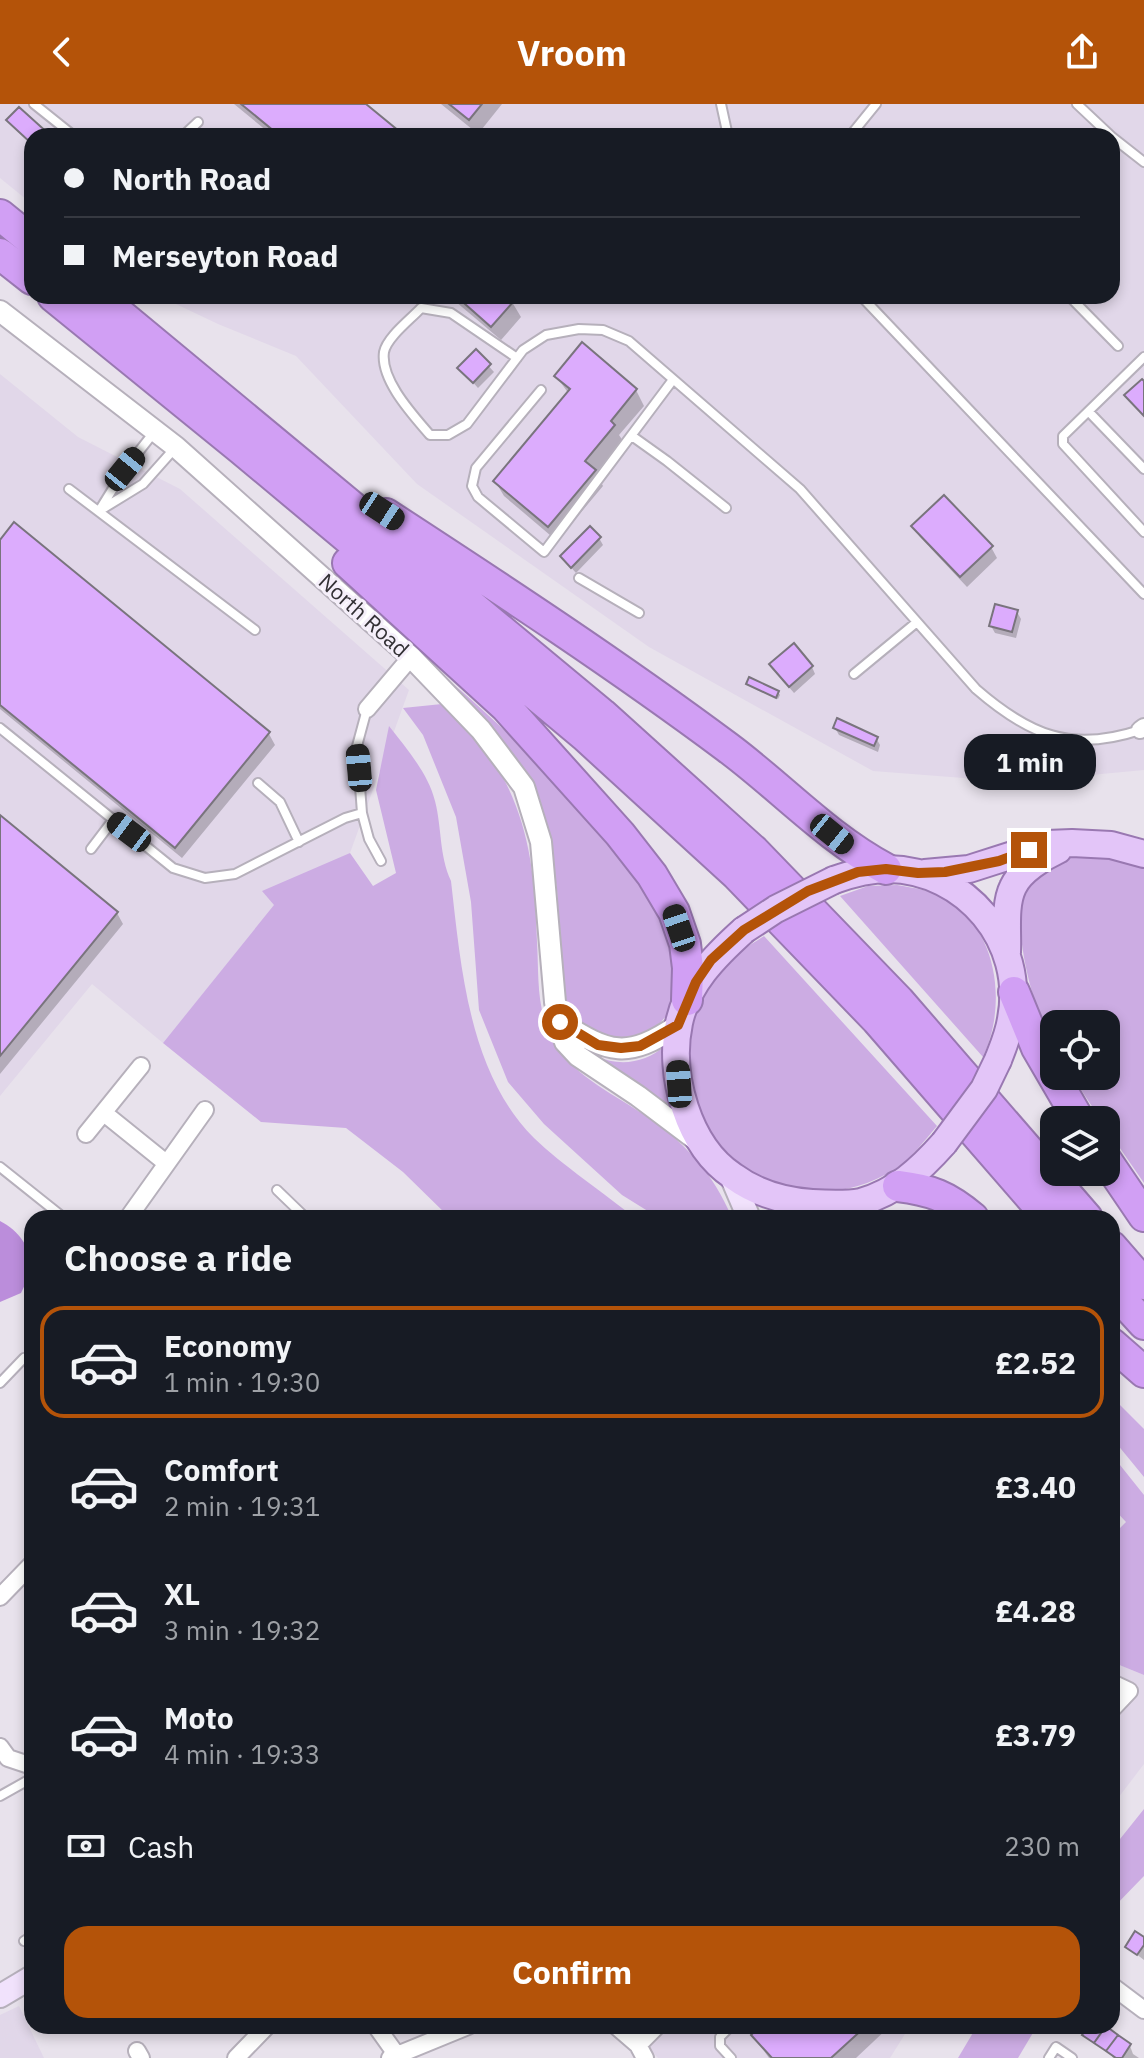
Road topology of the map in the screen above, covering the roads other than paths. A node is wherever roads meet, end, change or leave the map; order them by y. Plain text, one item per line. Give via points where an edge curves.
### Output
1 (34, 104) edge
2 (721, 104) edge
3 (876, 104) edge
4 (1077, 104) edge
5 (198, 122) dead end
6 (64, 128) edge
7 (192, 128) edge
8 (726, 128) edge
9 (856, 128) edge
10 (1103, 128) edge
11 (1120, 142) edge
12 (1144, 162) edge
13 (0, 215) edge
14 (24, 234) edge
15 (0, 254) edge
16 (24, 273) edge
17 (63, 304) edge
18 (108, 304) edge
19 (869, 304) edge
20 (1077, 304) edge
21 (0, 311) edge
22 (109, 342) junction
23 (1118, 346) dead end
24 (1144, 357) edge
25 (517, 358) junction
26 (672, 381) junction
27 (541, 390) dead end
28 (1089, 412) junction
29 (258, 430) junction
30 (155, 431) junction
31 (632, 436) junction
32 (176, 447) junction
33 (1144, 469) edge
34 (69, 489) dead end
35 (726, 508) dead end
36 (99, 511) junction
37 (1144, 532) edge
38 (579, 578) dead end
39 (1144, 594) edge
40 (639, 613) dead end
41 (917, 622) junction
42 (255, 630) dead end
43 (411, 657) junction
44 (854, 674) dead end
45 (367, 709) joint
46 (0, 728) edge
47 (1142, 728) edge
48 (258, 783) dead end
49 (362, 813) junction
50 (113, 820) junction
51 (299, 842) junction
52 (1072, 843) junction
53 (91, 849) dead end
54 (1144, 854) edge
55 (381, 861) dead end
56 (886, 869) junction
57 (918, 873) junction
58 (1007, 955) junction
59 (1014, 992) junction
60 (683, 1012) junction
61 (560, 1022) junction
62 (141, 1066) dead end
63 (1071, 1106) edge
64 (205, 1110) dead end
65 (104, 1113) junction
66 (86, 1134) dead end
67 (703, 1145) junction
68 (166, 1163) junction
69 (0, 1167) edge
70 (731, 1176) junction
71 (1120, 1181) edge
72 (898, 1186) junction
73 (277, 1190) dead end
74 (859, 1202) junction
75 (54, 1210) edge
76 (134, 1210) edge
77 (298, 1210) edge
78 (746, 1210) edge
79 (846, 1210) edge
80 (962, 1210) edge
81 (1042, 1210) edge
82 (1080, 1210) edge
83 (1144, 1216) edge
84 (1120, 1256) edge
85 (1144, 1284) edge
86 (1120, 1298) edge
87 (1144, 1324) edge
88 (1120, 1351) edge
89 (24, 1358) dead end
90 (1144, 1372) edge
91 (0, 1383) edge
92 (24, 1572) edge
93 (0, 1597) edge
94 (1120, 1687) edge
95 (1120, 1701) edge
96 (0, 1747) edge
97 (24, 1762) edge
98 (24, 1782) edge
99 (0, 1796) edge
100 (24, 1982) edge
101 (1120, 1992) edge
102 (0, 1996) edge
103 (1144, 2010) edge
104 (259, 2034) edge
105 (381, 2034) edge
106 (450, 2034) edge
107 (624, 2034) edge
108 (723, 2034) edge
109 (642, 2051) edge
110 (393, 2056) edge
111 (236, 2058) edge
112 (731, 2058) edge
113 (1049, 2058) edge
114 (1072, 2058) edge

1 - 6 lane
2 - 8 lane
3 - 9 lane
4 - 10 lane
5 - 7 lane
11 - 12 lane
13 - 14 highway
15 - 16 highway
17 - 22 highway
18 - 29 highway
19 - 39 lane
20 - 23 lane
21 - 30 street, North Road
22 - 60 highway via 207,439 506,707 620,834 674,912 688,968
22 - 81 highway via 585,736 737,875 877,1020
24 - 28 lane
25 - 25 lane via 451,313 421,308 384,352 390,382 430,435 448,435 467,424
25 - 26 lane via 546,335 603,330 629,341
26 - 31 lane
26 - 41 lane via 800,489
27 - 31 lane via 476,468 472,486 478,497 544,552
28 - 33 lane
28 - 37 lane via 1063,436 1063,444
29 - 56 highway via 729,748 854,852
29 - 82 highway via 602,714 754,851 899,1001
30 - 32 street, North Road
30 - 36 lane
31 - 35 lane
32 - 36 lane via 143,484
32 - 43 street, North Road
34 - 36 lane
36 - 42 lane
38 - 40 lane
41 - 44 lane
41 - 47 lane via 976,689 1007,716 1042,733 1084,741 1116,738
43 - 45 street
43 - 61 street, North Road via 481,730 524,787 541,842
45 - 49 lane via 357,746
46 - 50 lane
48 - 51 lane via 280,802
49 - 51 lane
49 - 55 lane
50 - 51 lane via 173,868 205,878 235,874
50 - 53 lane
52 - 54 main road
52 - 57 main road via 1047,844 969,869
52 - 58 main road via 1045,856 1013,887
56 - 57 main road
56 - 60 main road, bridge via 834,880 744,930 711,960
57 - 58 main road via 961,891 985,914
58 - 59 main road
59 - 63 highway via 1037,1048
59 - 72 main road, bridge via 1012,1018 984,1089 944,1143
60 - 61 street via 640,1046 621,1048 598,1045
60 - 67 main road via 679,1084
61 - 67 street, North Road via 565,1042 578,1056
62 - 65 street
64 - 68 street
65 - 66 street
65 - 68 street
67 - 70 main road
68 - 76 street
69 - 75 lane
70 - 74 main road via 792,1202
70 - 78 main road
71 - 83 highway
72 - 74 main road
72 - 80 highway via 928,1189
73 - 77 lane
74 - 79 main road
84 - 85 highway
86 - 87 highway
88 - 90 highway
89 - 91 lane
92 - 93 street
94 - 95 street via 1129,1691
96 - 97 street via 8,1758
98 - 99 lane
100 - 102 main road
101 - 103 street
104 - 111 street
105 - 110 street
106 - 110 street
107 - 109 street
108 - 112 lane via 720,2046
113 - 114 lane via 1056,2047

